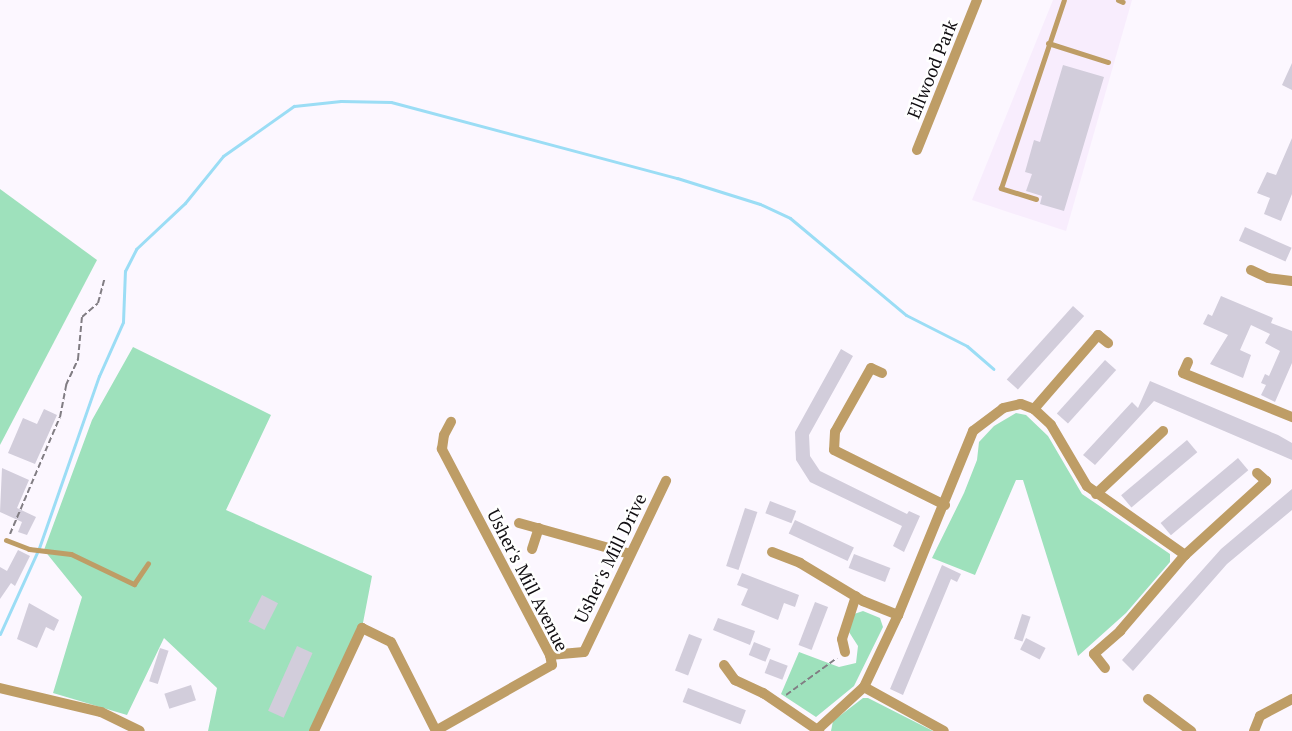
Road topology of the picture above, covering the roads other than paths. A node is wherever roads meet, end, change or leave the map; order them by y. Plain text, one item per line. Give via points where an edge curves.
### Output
1 (977, 0) edge
2 (1064, 0) edge
3 (1047, 43) junction
4 (1108, 62) dead end
5 (917, 150) dead end
6 (1036, 199) dead end
7 (1251, 270) dead end
8 (1266, 277) junction
9 (1292, 281) edge
10 (1260, 289) dead end
11 (1108, 343) dead end
12 (1188, 362) dead end
13 (882, 373) dead end
14 (1034, 409) junction
15 (1292, 417) edge
16 (452, 422) dead end
17 (1163, 431) dead end
18 (1257, 473) dead end
19 (666, 481) dead end
20 (1096, 494) junction
21 (945, 505) junction
22 (519, 523) dead end
23 (539, 528) junction
24 (6, 540) road end
25 (532, 549) dead end
26 (772, 552) dead end
27 (630, 554) junction
28 (1185, 555) junction
29 (148, 563) dead end
30 (856, 596) junction
31 (898, 615) junction
32 (845, 652) road end
33 (550, 655) junction
34 (724, 665) dead end
35 (1105, 668) dead end
36 (864, 687) junction
37 (0, 688) edge
38 (1148, 699) dead end
39 (1292, 699) edge
40 (436, 730) edge
41 (818, 730) edge
42 (140, 731) edge
43 (314, 731) edge
44 (944, 731) edge
45 (1191, 731) edge
46 (1254, 731) edge

1 - 5 street, Ellwood Park
2 - 3 lane
3 - 4 lane
3 - 6 lane via 1001,188
7 - 8 street
8 - 9 street
8 - 10 street
11 - 14 street via 1098,334
12 - 15 street via 1183,373
13 - 21 street via 871,368 835,432 834,450
14 - 20 street via 1051,425 1074,469
14 - 21 street via 1021,404 1003,408 973,431
16 - 33 street, Usher's Mill Avenue via 442,449
17 - 20 street
18 - 28 street via 1266,481
19 - 27 street, Usher's Mill Drive
20 - 28 street via 1150,527
21 - 31 street
22 - 23 street
23 - 25 street
23 - 27 street
24 - 29 lane via 29,549 71,554 134,584
26 - 30 street via 800,562
27 - 33 street, Usher's Mill Drive via 584,652
28 - 35 street via 1120,631 1094,654
30 - 31 street
30 - 32 street via 842,639
31 - 36 street
33 - 40 street, Usher's Mill Avenue via 552,665 547,671
34 - 41 street via 735,680
36 - 41 street
36 - 44 street
37 - 42 street via 101,712
38 - 45 street
39 - 46 street via 1260,716
40 - 43 street via 391,642 362,628

